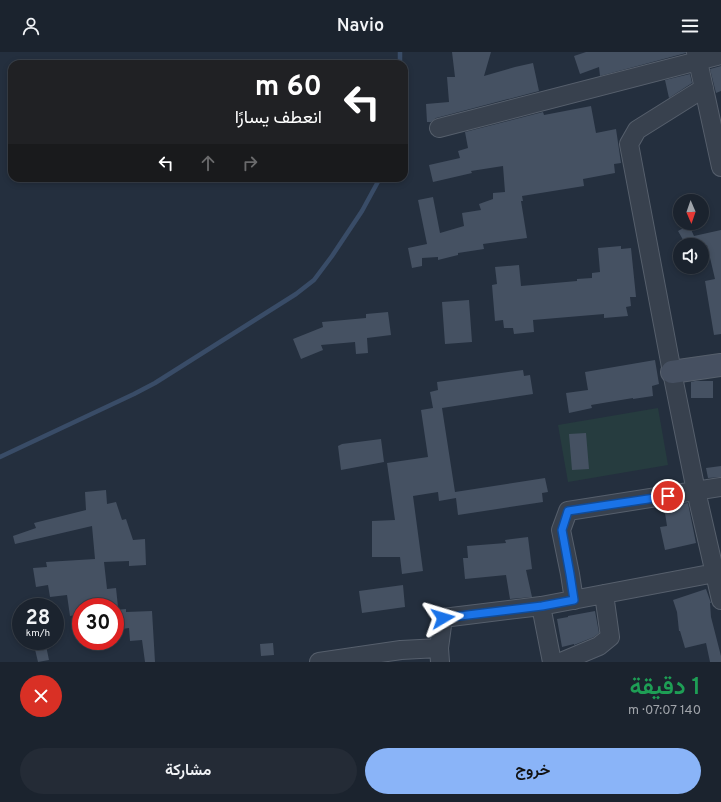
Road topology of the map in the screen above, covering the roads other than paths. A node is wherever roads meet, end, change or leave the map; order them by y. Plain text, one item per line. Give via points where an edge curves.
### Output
1 (721, 55) edge
2 (697, 57) edge
3 (704, 88) junction
4 (439, 128) dead end
5 (721, 167) edge
6 (721, 365) edge
7 (672, 372) junction
8 (721, 487) edge
9 (696, 491) junction
10 (715, 573) junction
11 (604, 594) junction
12 (574, 600) junction
13 (721, 600) edge
14 (542, 606) junction
15 (401, 652) edge
16 (440, 655) edge
17 (319, 662) edge
18 (552, 662) edge
19 (561, 662) edge

1 - 2 street
2 - 3 street
2 - 4 street
3 - 5 street
3 - 7 street via 637,130 629,144
6 - 7 street
7 - 9 street
8 - 9 street
9 - 10 street
9 - 12 street via 568,511 562,530
10 - 11 street
10 - 13 street
11 - 12 street
11 - 19 street via 610,637 599,646
12 - 14 street
14 - 16 street via 443,618
14 - 18 street
15 - 16 street
15 - 17 street

